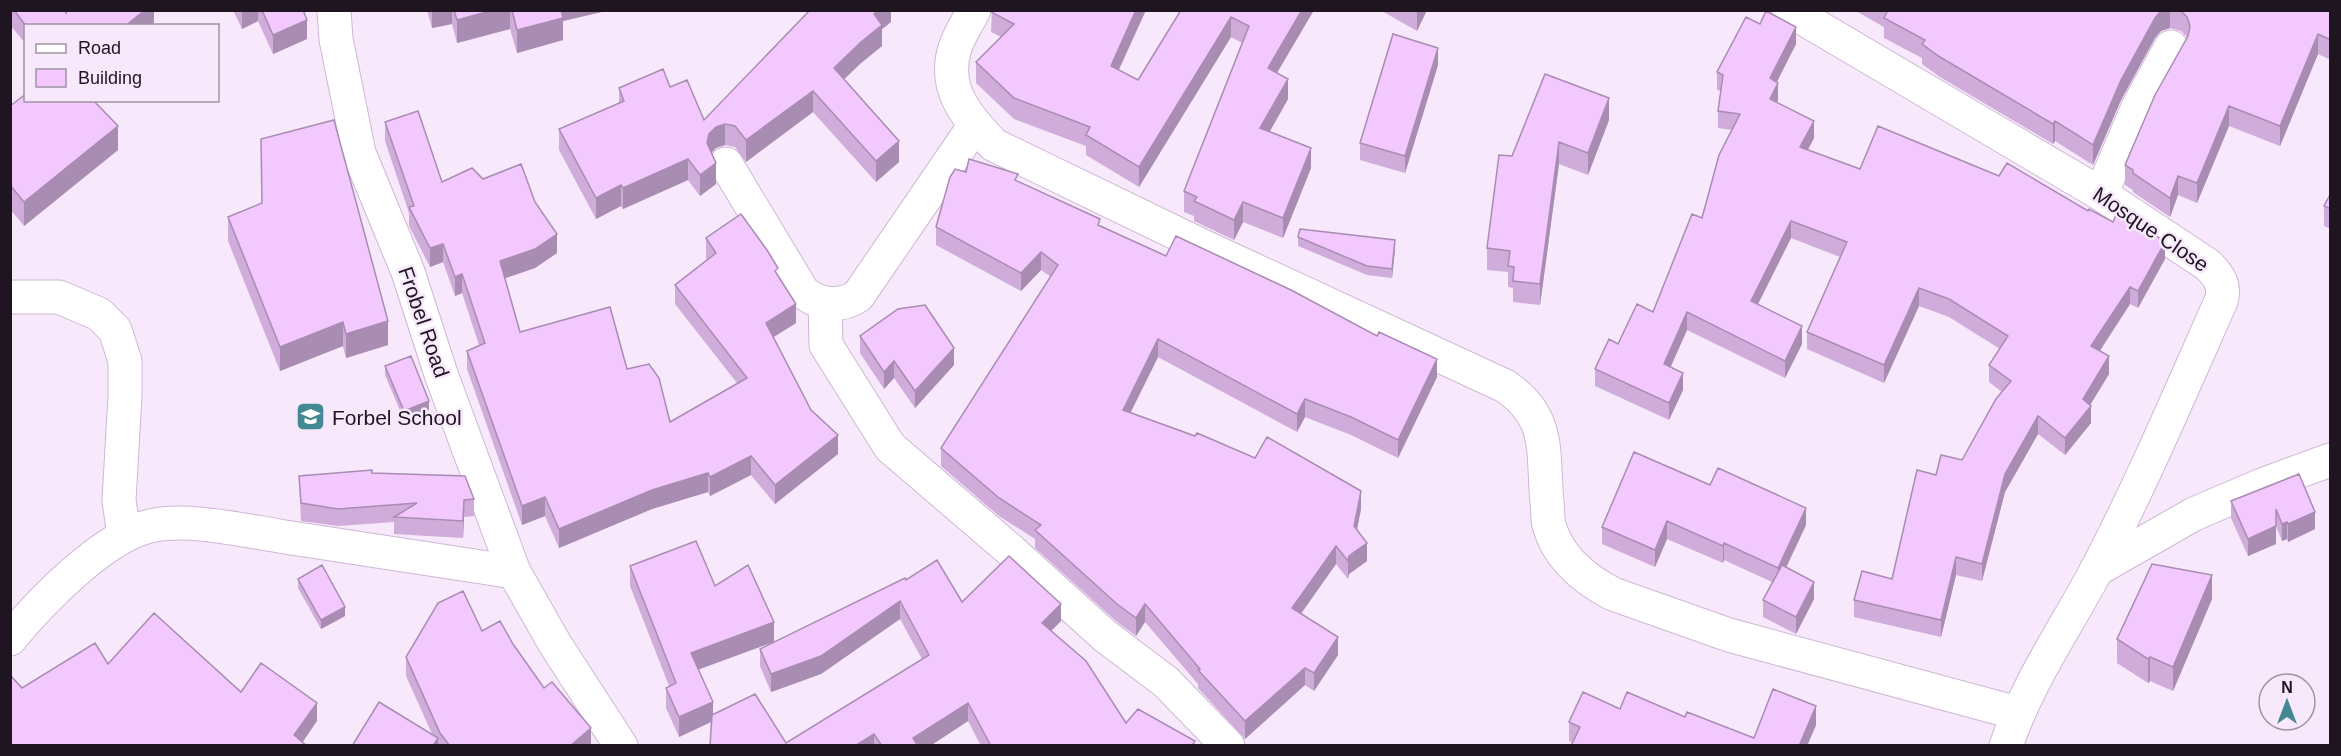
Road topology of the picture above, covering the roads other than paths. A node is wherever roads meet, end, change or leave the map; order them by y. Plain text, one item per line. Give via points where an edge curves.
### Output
1 (334, 10) edge
2 (974, 10) edge
3 (1790, 10) edge
4 (2171, 47) dead end
5 (975, 125) junction
6 (726, 164) dead end
7 (2101, 194) junction
8 (10, 297) edge
9 (825, 303) junction
10 (2331, 460) edge
11 (124, 536) junction
12 (2096, 570) junction
13 (514, 572) junction
14 (10, 639) edge
15 (2017, 713) junction
16 (621, 746) edge
17 (1228, 746) edge
18 (2006, 746) edge

1 - 13 street, Frobel Road via 336,39 359,153 408,272
2 - 5 street via 955,47 950,75 957,98
3 - 7 street, Mosque Close
4 - 7 street via 2138,107
5 - 9 street via 858,296 837,304
5 - 15 street via 994,145 1505,386 1520,397 1534,412 1541,429 1549,525 1563,555 1595,585 1729,635
6 - 9 street via 803,292
7 - 12 street, Mosque Close via 2208,266 2221,281 2223,293
8 - 11 street via 59,297 99,314 115,330 124,361 119,500
9 - 17 street via 826,345 890,447 1106,636 1166,681
10 - 12 street via 2194,514
11 - 13 street via 148,526 186,523
11 - 14 street via 70,577
12 - 15 street, Mosque Close
13 - 16 street, Frobel Road
15 - 18 street, Mosque Close

